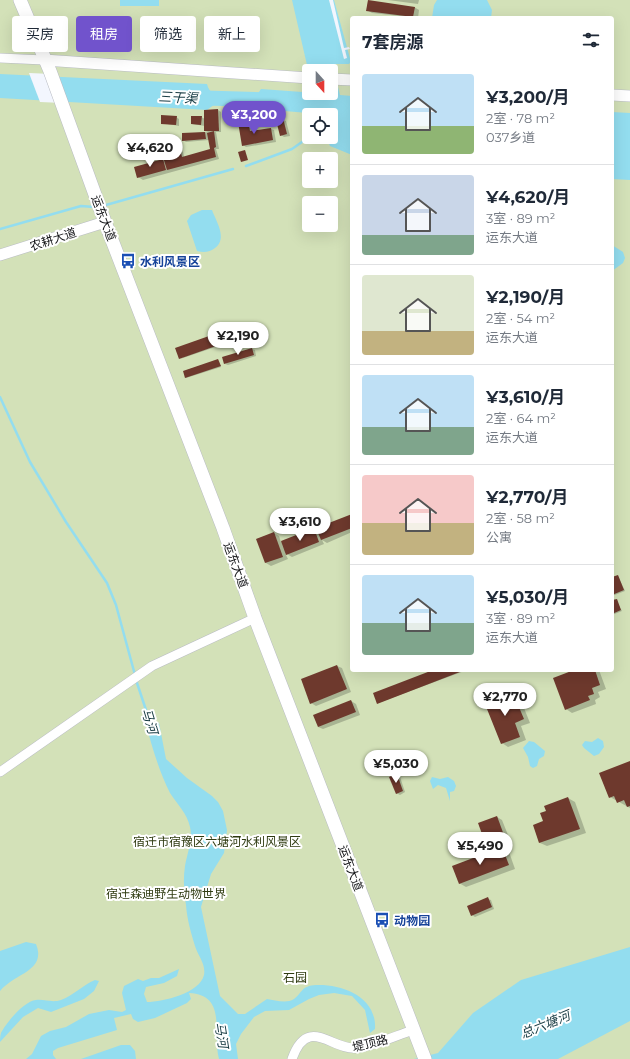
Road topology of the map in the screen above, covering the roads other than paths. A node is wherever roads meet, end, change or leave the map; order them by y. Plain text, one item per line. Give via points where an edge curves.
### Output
1 (20, 0) edge
2 (25, 0) edge
3 (0, 58) edge
4 (48, 65) junction
5 (302, 78) edge
6 (338, 79) edge
7 (350, 80) edge
8 (614, 95) edge
9 (630, 96) edge
10 (105, 222) junction
11 (0, 255) edge
12 (255, 618) junction
13 (0, 772) edge
14 (413, 1030) junction
15 (292, 1059) edge
16 (425, 1059) edge

1 - 4 main road, 运东大道
2 - 4 main road, 运东大道
3 - 4 street
4 - 5 street
4 - 10 main road, 运东大道
6 - 7 street
8 - 9 street
10 - 11 street, 农耕大道
10 - 12 main road, 运东大道
12 - 13 street via 152,666
12 - 14 main road, 运东大道
14 - 15 street, 堤顶路 via 353,1048 347,1048 326,1038 307,1038 300,1043
14 - 16 main road, 运东大道

